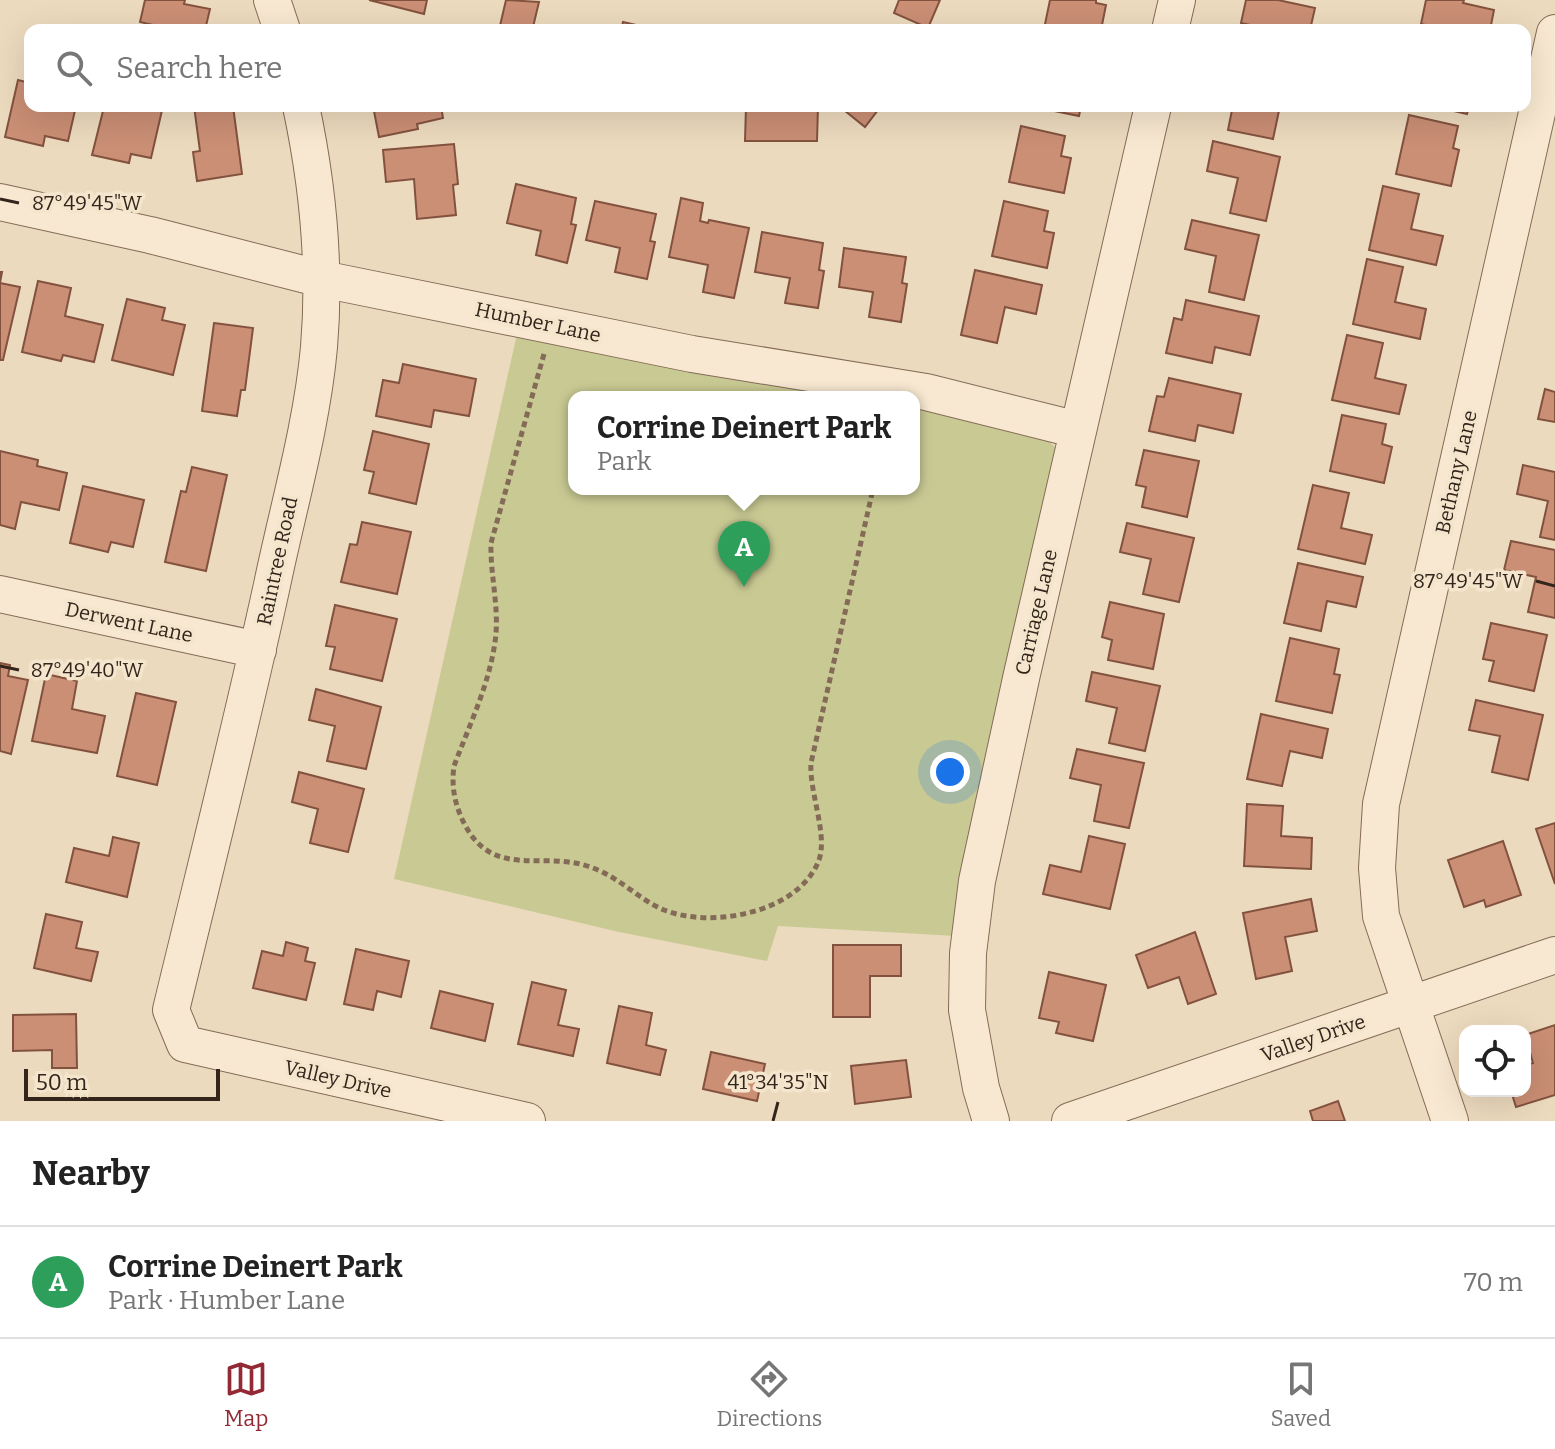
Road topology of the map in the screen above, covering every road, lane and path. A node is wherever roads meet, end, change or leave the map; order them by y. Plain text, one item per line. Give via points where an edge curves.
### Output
1 (272, 0) edge
2 (1177, 0) edge
3 (280, 24) edge
4 (1171, 24) edge
5 (1555, 33) edge
6 (302, 112) edge
7 (1152, 112) edge
8 (0, 202) edge
9 (322, 279) junction
10 (550, 324) junction
11 (920, 391) edge
12 (920, 391) edge
13 (1078, 430) junction
14 (872, 495) edge
15 (0, 594) edge
16 (258, 650) junction
17 (1555, 955) edge
18 (1412, 1004) junction
19 (171, 1010) joint
20 (527, 1121) edge
21 (991, 1121) edge
22 (1070, 1121) edge
23 (1450, 1121) edge

1 - 3 street
2 - 4 street
5 - 18 street, Bethany Lane via 1381,804 1381,916
6 - 9 street, Raintree Road via 314,166
7 - 13 street, Carriage Lane
8 - 9 street, Humber Lane
9 - 10 street, Humber Lane
9 - 16 street, Raintree Road via 309,409
10 - 12 street, Humber Lane via 692,354
10 - 14 path via 491,543 495,642 452,780 459,813 493,856 581,864 684,916 743,914 788,897 819,859 811,763
11 - 13 street, Humber Lane
13 - 21 street, Carriage Lane via 973,912 967,1010
15 - 16 street, Derwent Lane
16 - 19 street, Raintree Road
17 - 18 street, Valley Drive
18 - 22 street, Valley Drive
18 - 23 street, Bethany Lane
19 - 20 street, Valley Drive via 185,1044

